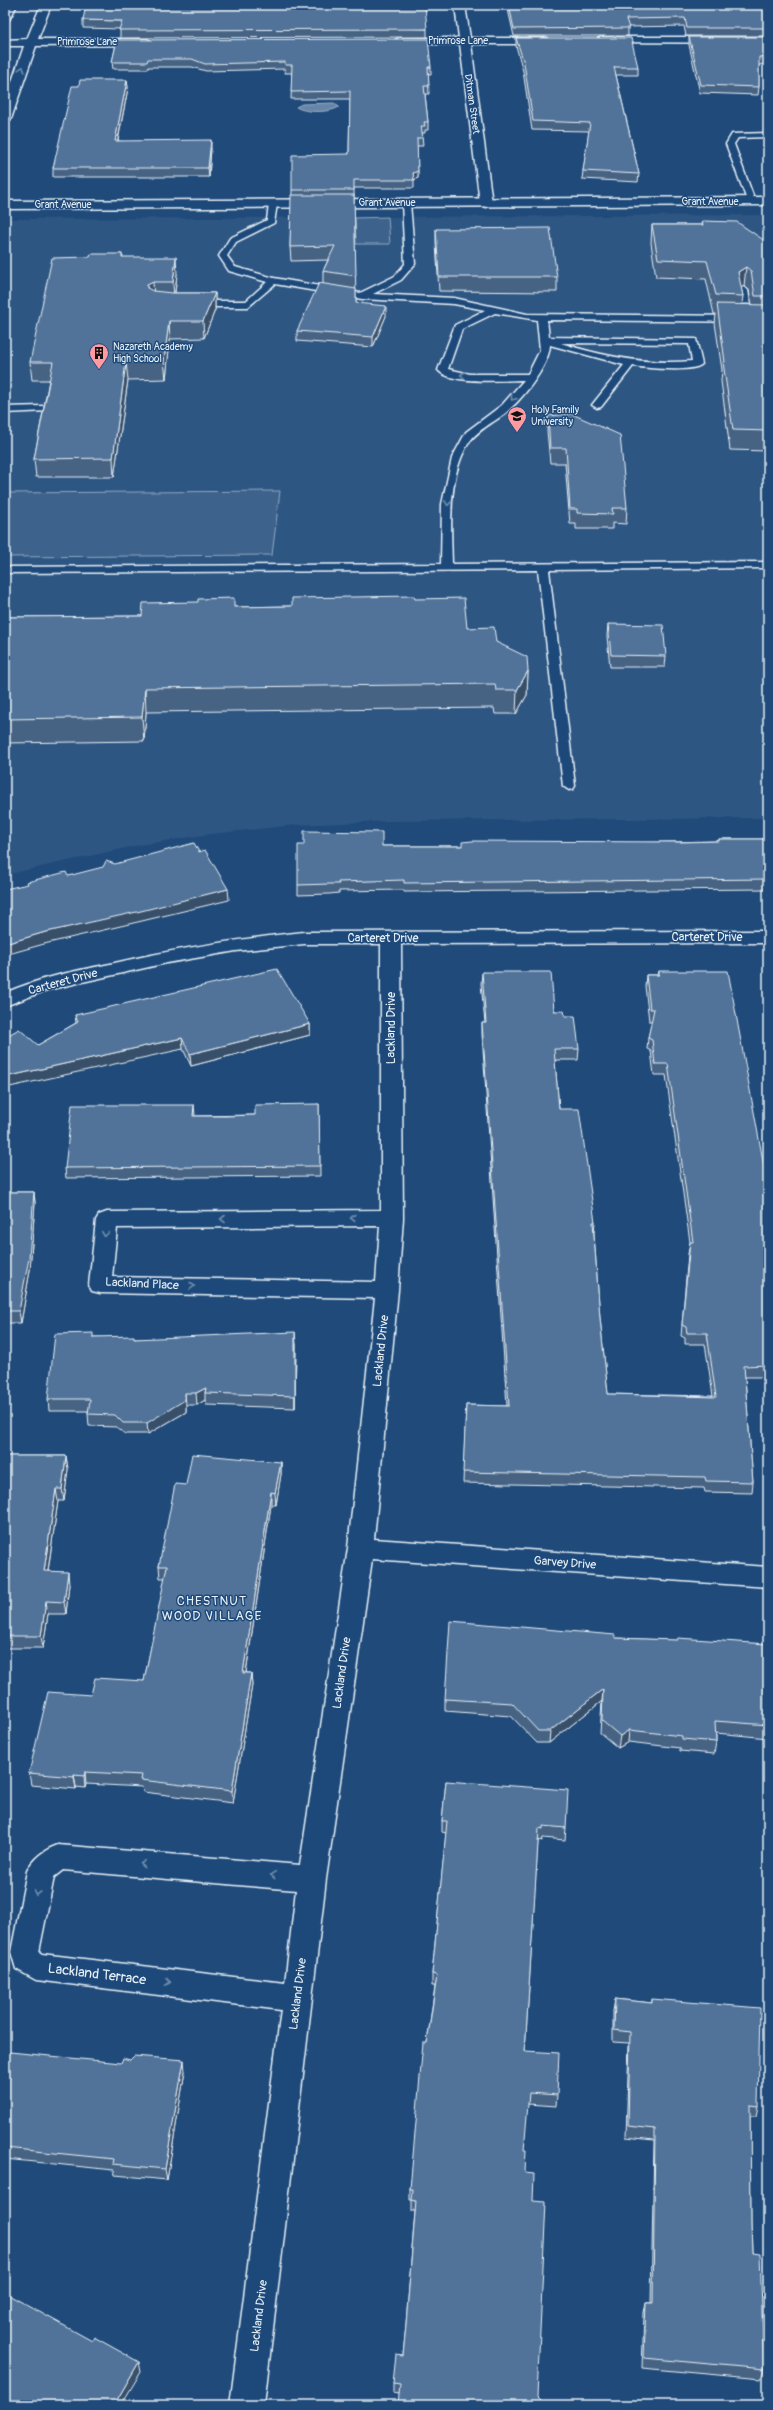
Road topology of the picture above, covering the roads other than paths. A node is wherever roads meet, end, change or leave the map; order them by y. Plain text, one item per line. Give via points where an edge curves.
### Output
1 (12, 5) edge
2 (46, 5) edge
3 (460, 5) edge
4 (5, 18) edge
5 (557, 40) edge
6 (588, 40) edge
7 (768, 40) edge
8 (384, 41) edge
9 (463, 41) junction
10 (31, 42) junction
11 (156, 42) edge
12 (5, 43) edge
13 (5, 119) edge
14 (768, 135) edge
15 (751, 201) junction
16 (768, 201) edge
17 (406, 203) junction
18 (486, 203) junction
19 (274, 204) junction
20 (5, 205) edge
21 (273, 281) junction
22 (743, 290) edge
23 (362, 296) junction
24 (185, 304) edge
25 (493, 310) junction
26 (542, 318) junction
27 (748, 319) junction
28 (768, 319) edge
29 (543, 340) junction
30 (630, 363) junction
31 (530, 377) junction
32 (597, 405) dead end
33 (5, 410) edge
34 (44, 410) edge
35 (768, 565) edge
36 (448, 566) junction
37 (543, 566) junction
38 (5, 570) edge
39 (569, 786) dead end
40 (768, 937) edge
41 (391, 938) junction
42 (5, 1000) edge
43 (392, 1218) junction
44 (388, 1290) junction
45 (361, 1548) junction
46 (768, 1578) edge
47 (312, 1879) junction
48 (297, 1998) junction
49 (247, 2405) edge

1 - 4 street
2 - 10 street
3 - 9 street, Ditman Street
5 - 9 street, Primrose Lane
6 - 7 street
8 - 9 street, Primrose Lane
9 - 18 street, Ditman Street
10 - 11 street, Primrose Lane
10 - 12 street, Primrose Lane
13 -> 10 street
14 - 15 lane via 735,136 730,144
15 - 16 street, Grant Avenue
15 - 18 street, Grant Avenue
17 - 18 street, Grant Avenue
17 - 19 street, Grant Avenue
17 - 23 lane via 410,264 398,278
19 - 20 street, Grant Avenue
19 - 21 lane via 271,221 233,240 223,256 232,269
21 - 23 lane
21 - 24 lane via 248,304
22 - 27 lane
23 - 25 lane via 454,301
25 - 26 lane
31 -> 25 lane via 487,378 448,374 442,370 458,327
26 - 27 lane
26 - 29 lane
27 - 28 lane
29 - 30 lane via 596,358
29 - 30 lane via 693,340 697,364 659,367
29 - 31 lane via 544,353
30 - 32 lane
31 -> 36 lane via 503,410 474,431 464,443 456,460 449,493 445,535
33 - 34 lane
35 - 37 lane
36 - 37 lane
36 - 38 lane
37 - 39 lane
40 - 41 street, Carteret Drive
41 - 42 street, Carteret Drive via 304,938 236,945 41,985
41 - 43 street, Lackland Drive
43 - 44 street, Lackland Drive
43 -> 44 street, Lackland Place via 107,1220 100,1285
44 - 45 street, Lackland Drive
45 - 46 street, Garvey Drive
45 - 47 street, Lackland Drive
47 - 48 street, Lackland Drive
47 -> 48 street, Lackland Terrace via 58,1857 41,1871 25,1952 26,1960 36,1967
48 - 49 street, Lackland Drive

